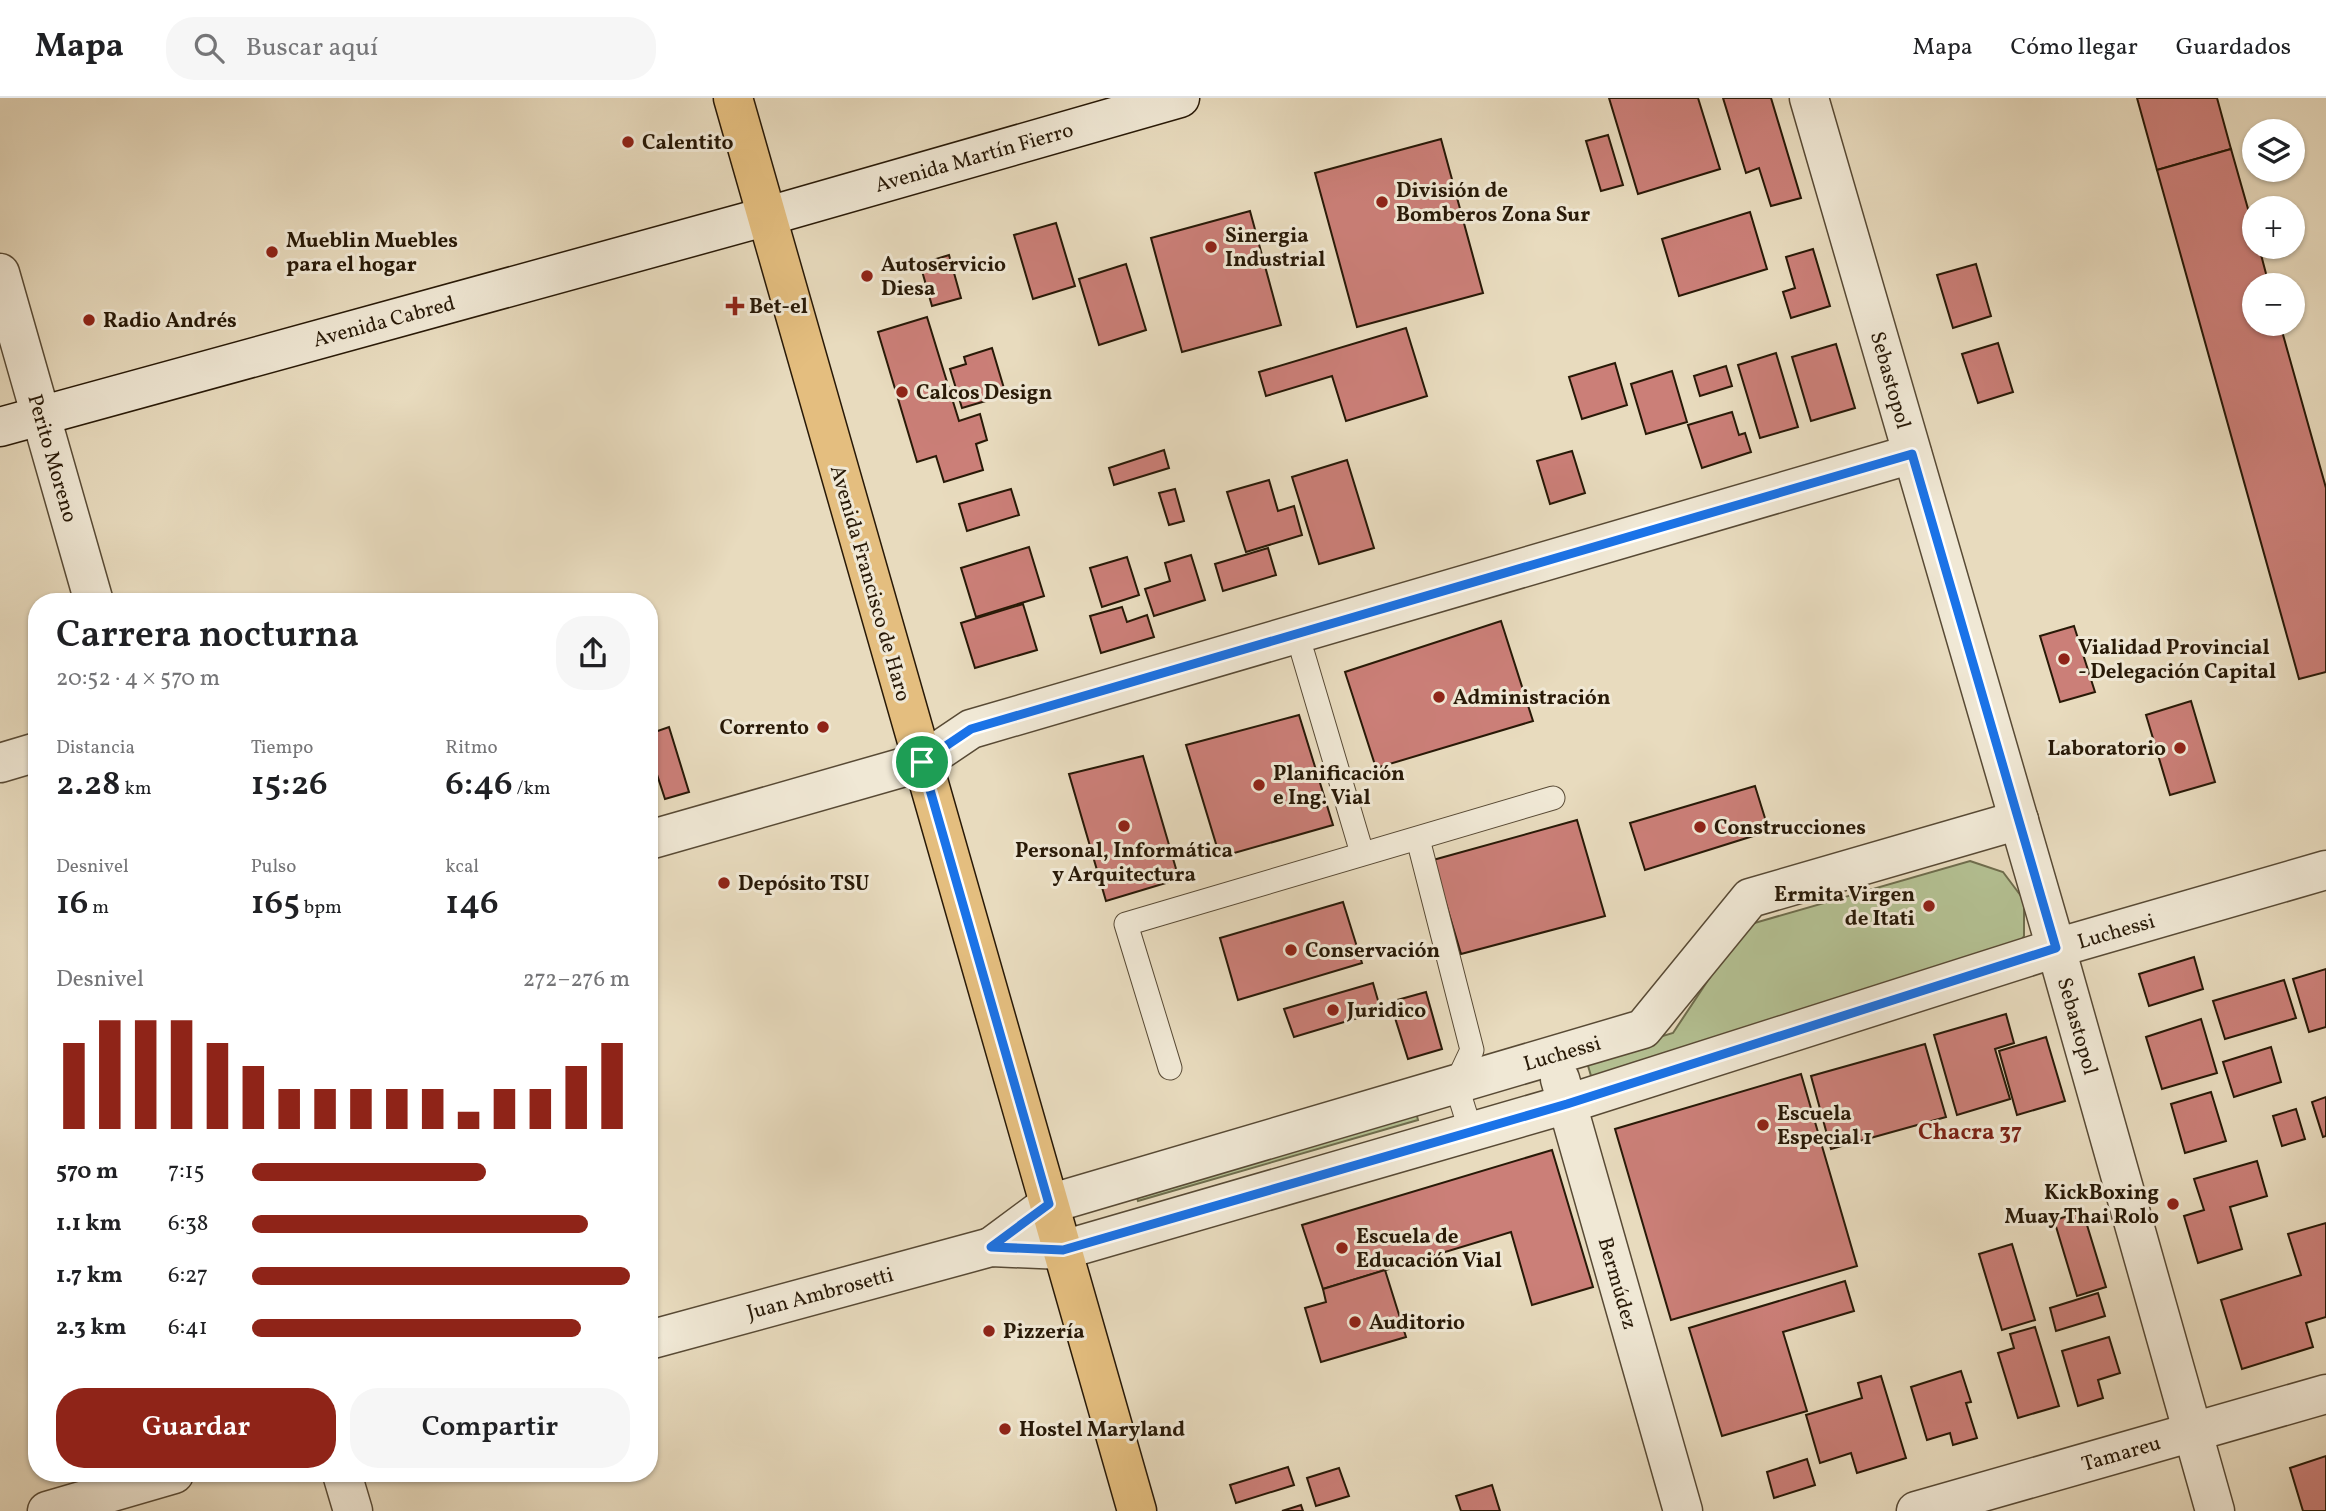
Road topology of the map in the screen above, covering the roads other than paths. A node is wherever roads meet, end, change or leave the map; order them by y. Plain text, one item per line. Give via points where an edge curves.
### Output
1 (733, 98) edge
2 (1180, 98) edge
3 (1810, 98) edge
4 (768, 216) junction
5 (0, 273) edge
6 (41, 415) junction
7 (0, 427) edge
8 (1912, 454) junction
9 (91, 593) edge
10 (1303, 654) dead end
11 (28, 755) edge
12 (922, 762) junction
13 (0, 763) edge
14 (1553, 798) dead end
15 (2019, 820) junction
16 (658, 837) edge
17 (1418, 839) junction
18 (1362, 853) junction
19 (2326, 870) edge
20 (2056, 948) junction
21 (1553, 1056) junction
22 (1170, 1068) dead end
23 (1456, 1084) junction
24 (1567, 1104) junction
25 (1471, 1132) junction
26 (1049, 1204) junction
27 (991, 1247) junction
28 (1063, 1250) junction
29 (658, 1338) edge
30 (2326, 1394) edge
31 (2193, 1432) junction
32 (147, 1482) edge
33 (344, 1482) edge
34 (47, 1511) edge
35 (353, 1511) edge
36 (1137, 1511) edge
37 (1683, 1511) edge
38 (1916, 1511) edge
39 (2215, 1511) edge

1 - 4 main road, Avenida Francisco de Haro
2 - 4 street, Avenida Martín Fierro
3 - 8 street, Sebastopol
4 - 6 street, Avenida Cabred
4 - 12 main road, Avenida Francisco de Haro
5 - 6 street, Perito Moreno
6 - 7 street, Avenida Cabred
6 - 9 street, Perito Moreno
8 - 12 street via 971,729
8 - 15 street, Sebastopol
10 - 18 lane
11 - 13 street
12 - 16 street
12 - 26 main road, Avenida Francisco de Haro
14 - 17 lane
15 - 20 street, Sebastopol
15 - 21 street, Luchessi via 1750,898 1643,1029
17 - 18 lane
17 - 23 lane via 1472,1050
18 - 22 lane via 1126,923
19 - 20 street, Luchessi
20 - 24 street, Luchessi
20 - 31 street, Sebastopol
21 - 23 street, Luchessi
21 - 24 street, Bermúdez
23 - 25 lane
23 - 26 street, Luchessi
24 - 25 street, Luchessi
24 - 37 street, Bermúdez
25 - 28 street, Luchessi
26 - 27 street, Juan Ambrosetti
26 - 28 main road, Avenida Francisco de Haro
27 - 28 street, Juan Ambrosetti
27 - 29 street, Juan Ambrosetti
28 - 36 main road, Avenida Francisco de Haro
30 - 31 street, Tamareu
31 - 38 street, Tamareu
31 - 39 street, Sebastopol
32 - 34 street
33 - 35 street

